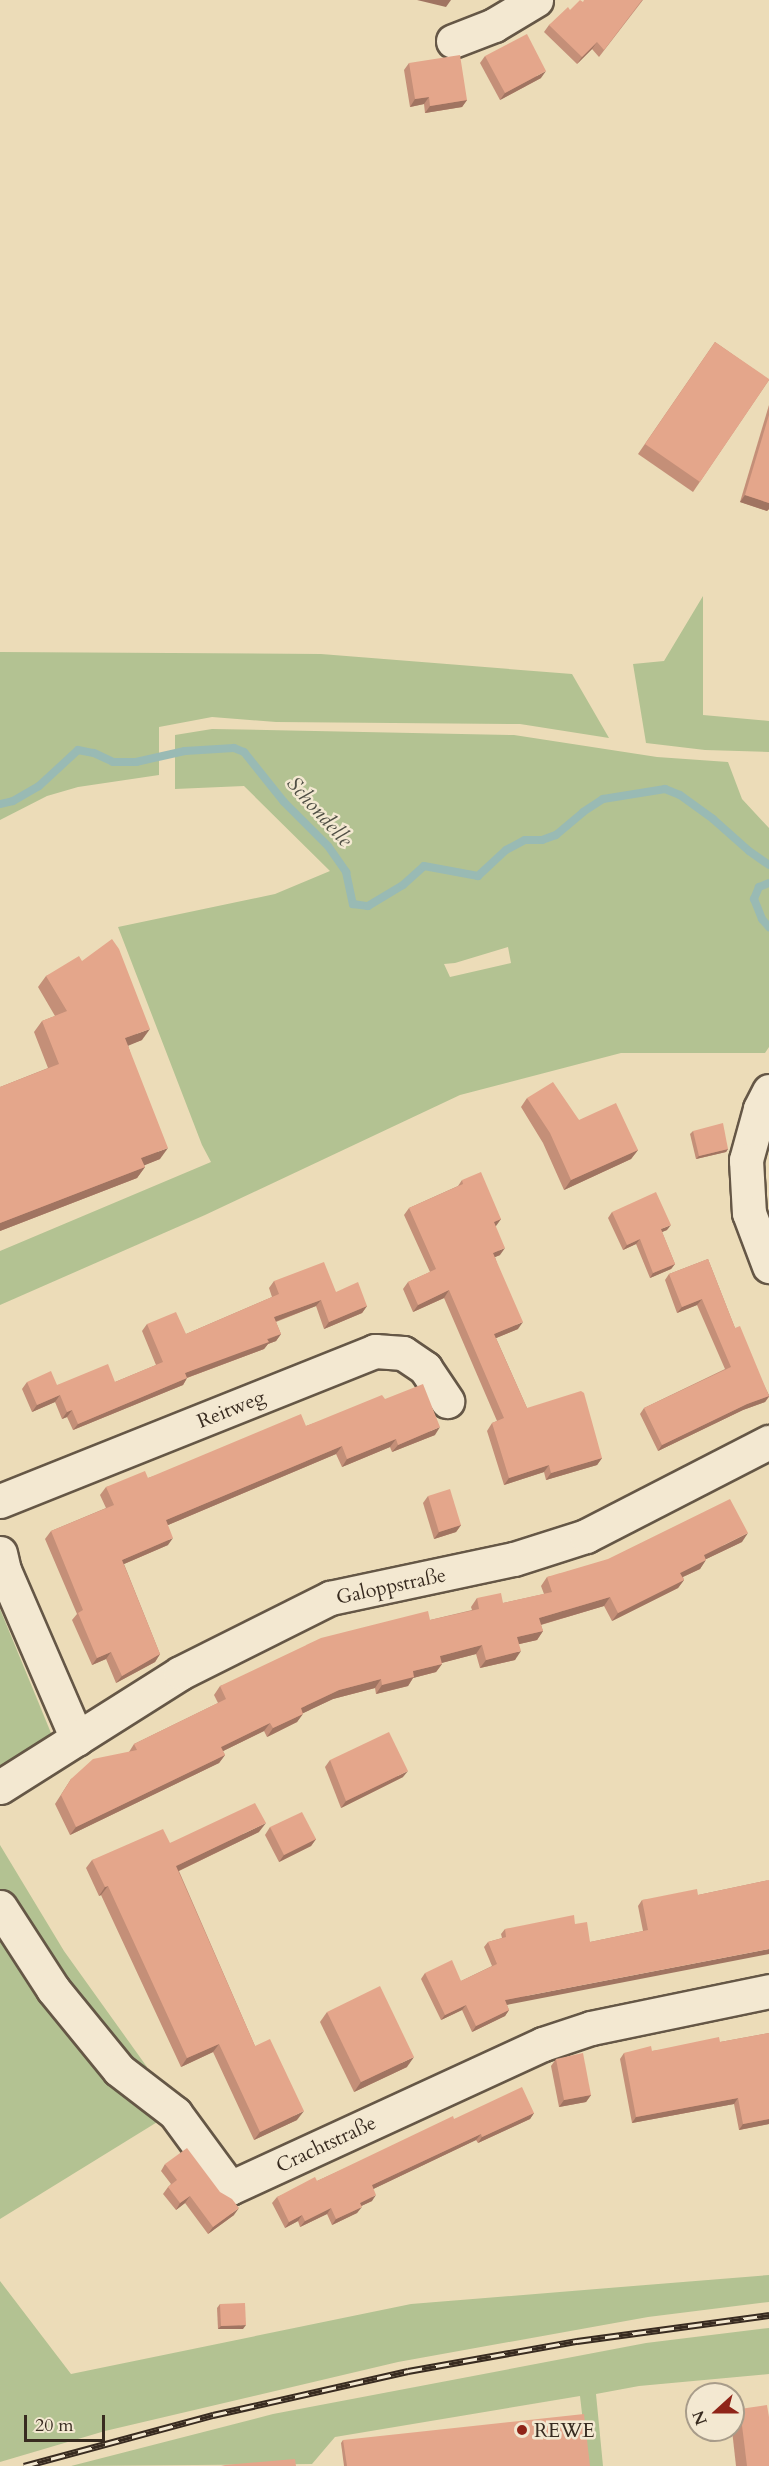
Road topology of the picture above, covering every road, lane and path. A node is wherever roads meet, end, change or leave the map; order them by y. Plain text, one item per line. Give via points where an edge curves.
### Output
1 (536, 0) edge
2 (453, 41) dead end
3 (769, 1091) edge
4 (769, 1266) edge
5 (447, 1401) dead end
6 (769, 1442) edge
7 (0, 1501) edge
8 (0, 1553) edge
9 (77, 1739) junction
10 (0, 1787) edge
11 (0, 1908) edge
12 (769, 1991) edge

1 - 2 street via 495,25
3 - 4 street via 746,1160 749,1213
5 - 7 street, Reitweg via 425,1368 403,1353 375,1352
6 - 9 street, Galoppstraße via 585,1536 514,1559 330,1598 180,1673
8 - 9 street
9 - 10 street, Galoppstraße
11 - 12 street, Crachtstraße via 53,1989 118,2070 175,2113 230,2188 543,2044 591,2028

